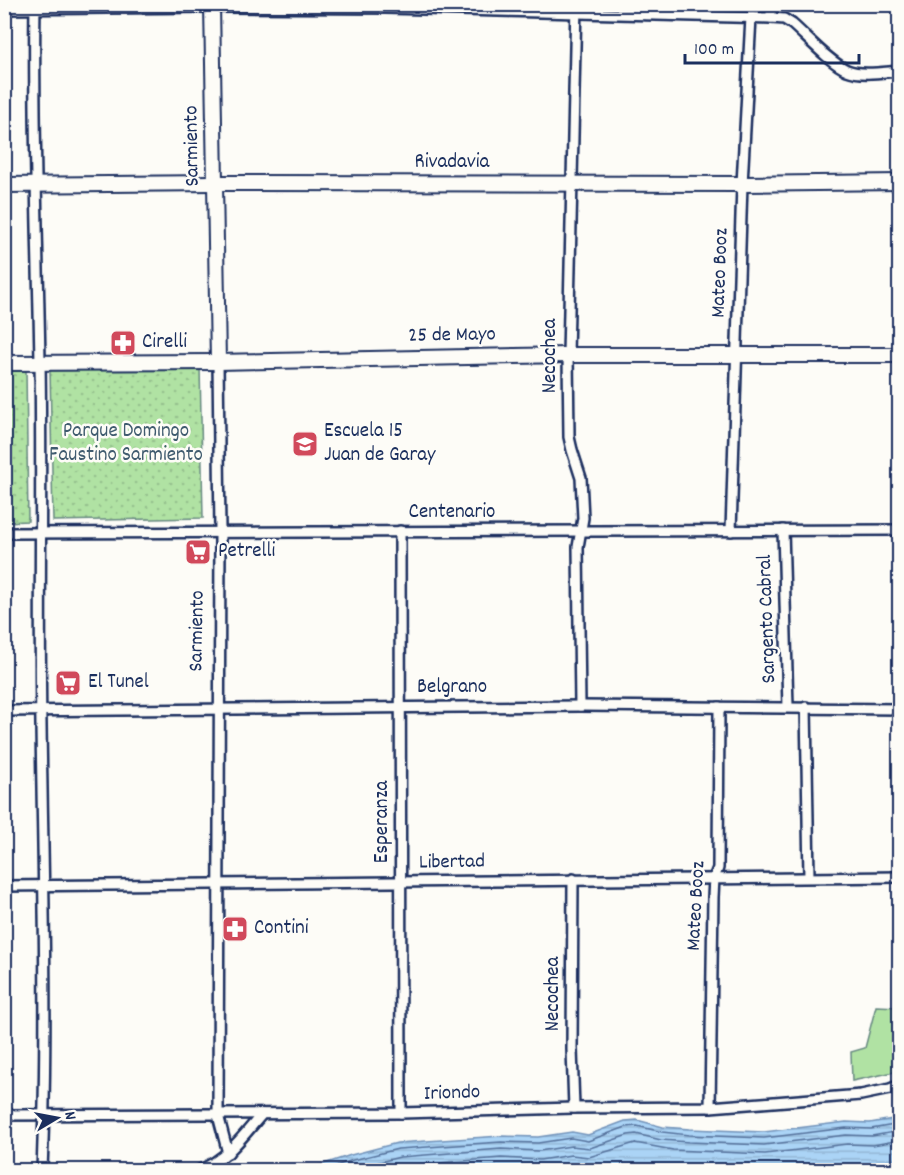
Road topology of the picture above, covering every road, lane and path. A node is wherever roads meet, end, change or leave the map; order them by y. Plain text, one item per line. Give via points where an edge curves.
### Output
1 (680, 4) edge
2 (771, 4) edge
3 (212, 6) edge
4 (385, 6) edge
5 (35, 7) edge
6 (576, 8) edge
7 (4, 9) edge
8 (680, 16) junction
9 (751, 17) junction
10 (771, 18) junction
11 (900, 71) edge
12 (900, 182) edge
13 (214, 183) junction
14 (572, 184) junction
15 (742, 184) junction
16 (4, 185) edge
17 (35, 185) junction
18 (900, 339) edge
19 (568, 355) junction
20 (737, 355) junction
21 (899, 355) edge
22 (218, 362) junction
23 (4, 363) edge
24 (40, 363) junction
25 (783, 530) junction
26 (900, 530) edge
27 (400, 531) junction
28 (580, 531) junction
29 (731, 531) junction
30 (220, 532) junction
31 (4, 533) edge
32 (40, 533) junction
33 (400, 706) junction
34 (580, 706) junction
35 (719, 707) junction
36 (788, 707) junction
37 (806, 707) junction
38 (218, 708) junction
39 (900, 709) edge
40 (41, 710) junction
41 (4, 711) edge
42 (809, 877) junction
43 (900, 877) edge
44 (714, 878) junction
45 (573, 879) junction
46 (401, 882) junction
47 (217, 885) junction
48 (4, 886) edge
49 (44, 886) junction
50 (900, 1085) edge
51 (710, 1107) junction
52 (574, 1108) junction
53 (401, 1113) junction
54 (262, 1114) junction
55 (4, 1115) edge
56 (44, 1115) junction
57 (218, 1115) junction
58 (228, 1153) junction
59 (42, 1170) edge
60 (200, 1170) edge

1 - 8 street
2 - 10 street
3 - 4 street
3 - 5 street
3 - 13 main road, Sarmiento
4 - 6 street
5 - 7 street
5 - 17 street
6 - 8 street
6 - 14 street, Necochea
8 - 9 street
9 - 10 street
9 - 15 street, Mateo Booz
10 - 11 street via 792,24 848,70
12 - 15 main road, Rivadavia
13 - 14 main road, Rivadavia
13 - 17 main road, Rivadavia
13 - 22 main road, Sarmiento
14 - 15 main road, Rivadavia
14 - 19 street, Necochea
15 - 20 street, Mateo Booz
16 - 17 main road, Rivadavia
17 - 24 street
18 - 21 street
19 - 20 main road, 25 de Mayo
19 - 22 main road, 25 de Mayo
19 - 28 street, Necochea via 569,436 581,478
20 - 21 main road, 25 de Mayo
20 - 29 street, Mateo Booz
22 - 24 main road, 25 de Mayo
22 - 30 street, Sarmiento
23 - 24 main road, 25 de Mayo
24 - 32 street
25 - 26 street, Centenario
25 - 29 street, Centenario
25 - 36 street, Sargento Cabral
27 - 28 street, Centenario
27 - 30 street, Centenario
27 - 33 street, Esperanza
28 - 29 street, Centenario
28 - 34 street, Necochea
30 - 32 street, Centenario
30 - 38 street, Sarmiento
31 - 32 street, Centenario
32 - 40 street
33 - 34 street, Belgrano
33 - 38 street, Belgrano
33 - 46 street, Esperanza
34 - 35 street, Belgrano
35 - 36 street, Belgrano
35 - 44 street, Mateo Booz via 718,867
36 - 37 street, Belgrano
37 - 39 street, Belgrano
37 - 42 street
38 - 40 street, Belgrano
38 - 47 street, Sarmiento
40 - 41 street, Belgrano
40 - 49 street
42 - 43 street, Libertad
42 - 44 street, Libertad
44 - 45 street, Libertad
44 - 51 street, Mateo Booz
45 - 46 street, Libertad
45 - 52 street, Necochea
46 - 47 street, Libertad
46 - 53 street, Esperanza
47 - 49 street, Libertad
47 - 57 street, Sarmiento
48 - 49 street, Libertad
49 - 56 street
50 - 51 street, Iriondo via 861,1095
51 - 52 street, Iriondo
52 - 53 street, Iriondo
53 - 54 street, Iriondo
54 - 57 street, Iriondo
54 - 58 street
55 - 56 street, Iriondo
56 - 57 street, Iriondo
56 - 59 street
57 - 58 street, Sarmiento
58 - 60 street

